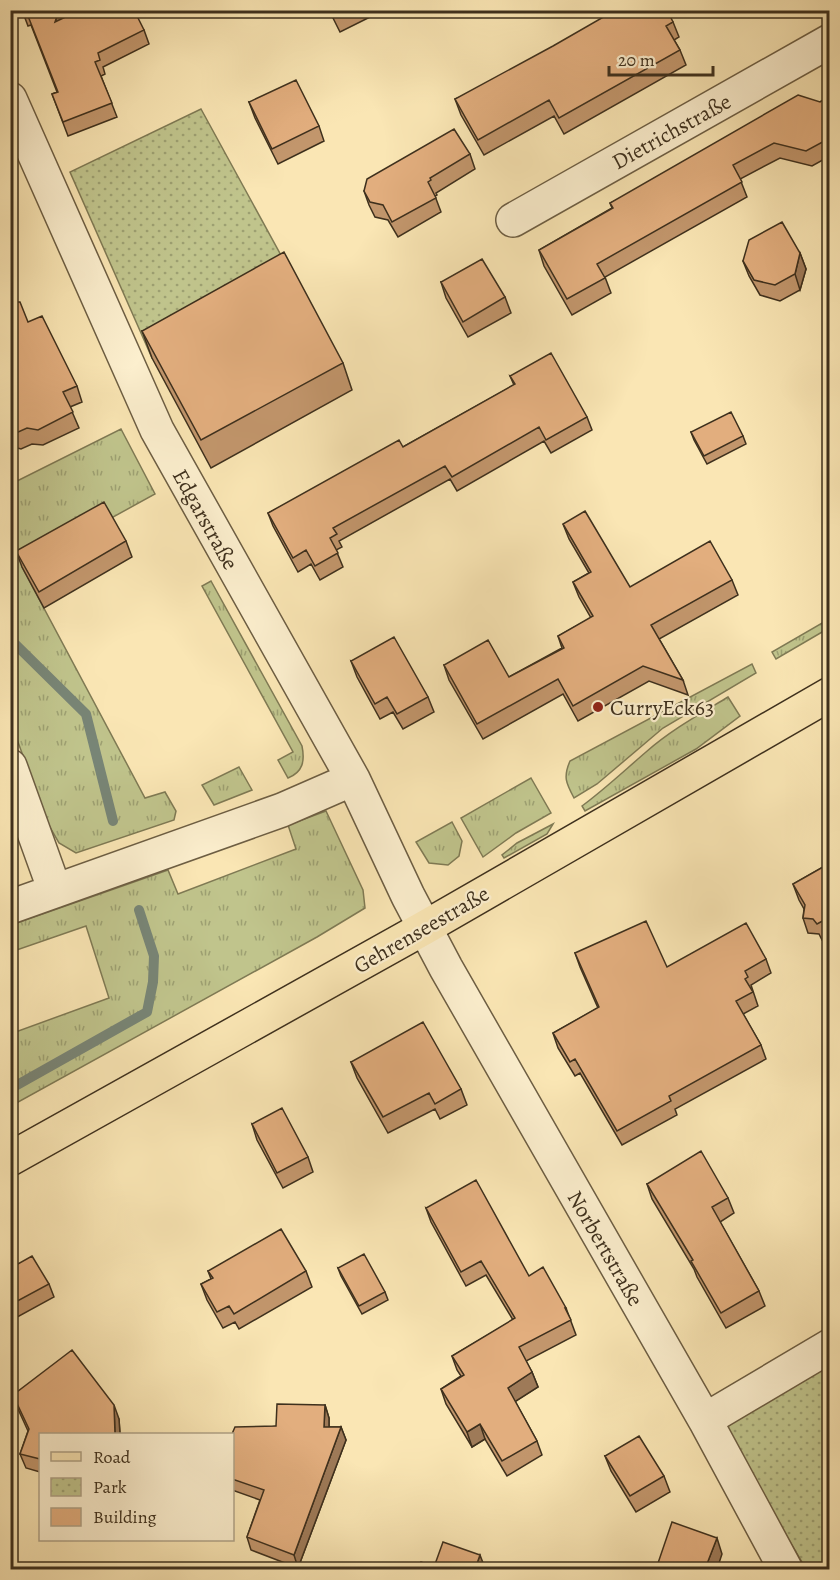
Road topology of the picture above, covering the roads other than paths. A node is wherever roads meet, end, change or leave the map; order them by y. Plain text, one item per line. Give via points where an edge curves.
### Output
1 (830, 41) edge
2 (10, 99) edge
3 (513, 220) dead end
4 (830, 694) edge
5 (10, 766) edge
6 (352, 779) junction
7 (55, 891) junction
8 (10, 907) edge
9 (424, 928) junction
10 (10, 1159) edge
11 (830, 1346) edge
12 (705, 1420) junction
13 (786, 1569) edge

1 - 3 street, Dietrichstraße
2 - 6 street, Edgarstraße via 157,430
4 - 9 main road, Gehrenseestraße
5 - 7 street
6 - 7 street via 282,810
6 - 9 street, Edgarstraße
7 - 8 street
9 - 10 main road, Gehrenseestraße
9 - 12 street, Norbertstraße
11 - 12 street
12 - 13 street, Norbertstraße

